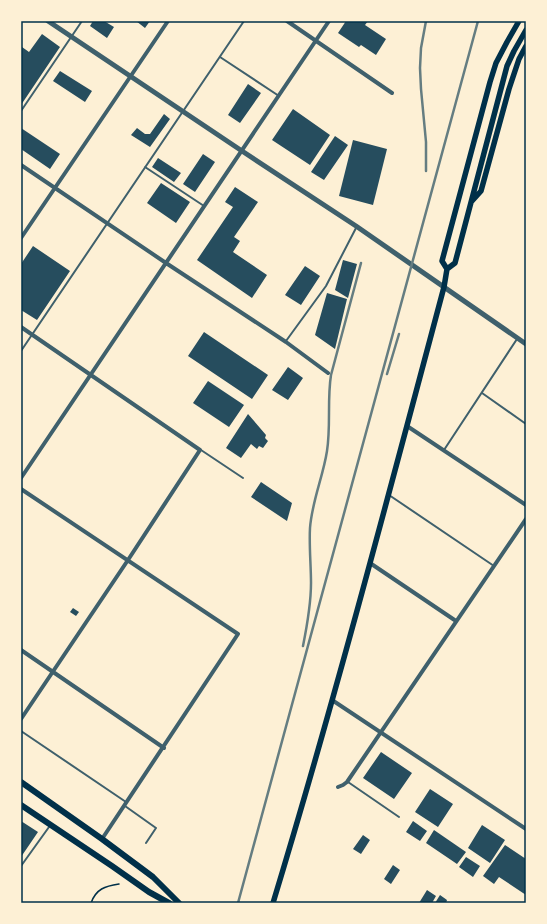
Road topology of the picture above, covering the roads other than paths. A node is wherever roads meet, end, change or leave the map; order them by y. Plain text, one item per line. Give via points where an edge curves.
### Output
1 (48, 21) edge
2 (82, 21) edge
3 (168, 21) edge
4 (244, 21) edge
5 (287, 21) edge
6 (329, 21) edge
7 (519, 21) edge
8 (526, 30) edge
9 (71, 36) junction
10 (316, 41) junction
11 (526, 46) edge
12 (220, 56) junction
13 (130, 76) junction
14 (392, 93) dead end
15 (279, 96) junction
16 (21, 111) edge
17 (183, 111) junction
18 (242, 151) junction
19 (21, 165) edge
20 (145, 167) junction
21 (55, 188) junction
22 (471, 201) junction
23 (204, 206) junction
24 (107, 223) junction
25 (356, 226) junction
26 (21, 238) edge
27 (166, 263) junction
28 (447, 269) junction
29 (444, 287) junction
30 (21, 327) edge
31 (32, 334) junction
32 (518, 338) junction
33 (286, 342) junction
34 (526, 344) edge
35 (21, 351) edge
36 (328, 373) dead end
37 (91, 374) junction
38 (482, 393) junction
39 (526, 424) edge
40 (407, 426) junction
41 (200, 450) junction
42 (444, 450) junction
43 (21, 478) edge
44 (243, 478) dead end
45 (21, 489) edge
46 (388, 495) junction
47 (526, 505) edge
48 (526, 519) edge
49 (128, 560) junction
50 (370, 563) junction
51 (494, 566) junction
52 (456, 621) junction
53 (21, 650) edge
54 (52, 671) junction
55 (332, 700) junction
56 (21, 719) edge
57 (21, 731) edge
58 (381, 732) junction
59 (164, 748) junction
60 (21, 782) edge
61 (347, 782) junction
62 (338, 786) dead end
63 (126, 804) junction
64 (21, 805) edge
65 (399, 818) dead end
66 (50, 825) junction
67 (526, 829) edge
68 (102, 839) junction
69 (146, 843) dead end
70 (21, 866) edge
71 (168, 903) edge
72 (179, 903) edge
73 (273, 903) edge

1 - 9 street
2 - 9 lane
3 - 13 street
4 - 12 lane
5 - 10 street
6 - 10 street
7 - 28 main road via 496,63 490,82 442,261
8 - 22 main road via 507,66
9 - 13 street
9 - 16 lane
10 - 14 street
10 - 15 street
11 - 22 main road via 511,82 481,191
12 - 15 lane
12 - 17 lane
13 - 17 street
13 - 21 street
15 - 18 street
17 - 18 street
17 - 20 lane
18 - 23 street
18 - 25 street
19 - 21 street
20 - 23 lane
20 - 24 lane
21 - 24 street
21 - 26 street
22 - 28 main road via 455,263
23 - 27 street
24 - 27 street
24 - 31 lane
25 - 29 street
25 - 33 lane via 326,286
27 - 33 street
27 - 37 street
28 - 29 main road
29 - 32 street
29 - 40 main road
30 - 31 street
31 - 35 lane
31 - 37 street
32 - 34 street
32 - 38 lane
33 - 36 street
37 - 41 street
37 - 43 street
38 - 39 lane
38 - 42 lane
40 - 42 street
40 - 46 main road
41 - 44 lane
41 - 49 street
42 - 47 street
45 - 49 street
46 - 50 main road
46 - 51 lane
48 - 51 street
49 - 54 street
49 - 59 street via 238,634
50 - 52 street
50 - 55 main road
51 - 52 street
52 - 58 street
53 - 54 street
54 - 56 street
54 - 59 street
55 - 58 street
55 - 73 main road
57 - 63 lane
58 - 61 street
58 - 67 street
59 - 63 street
60 - 68 main road
61 - 62 street
61 - 65 lane
63 - 68 street
63 - 69 lane via 156,828
64 - 66 main road
66 - 70 lane
66 - 71 main road
68 - 72 main road via 153,877

